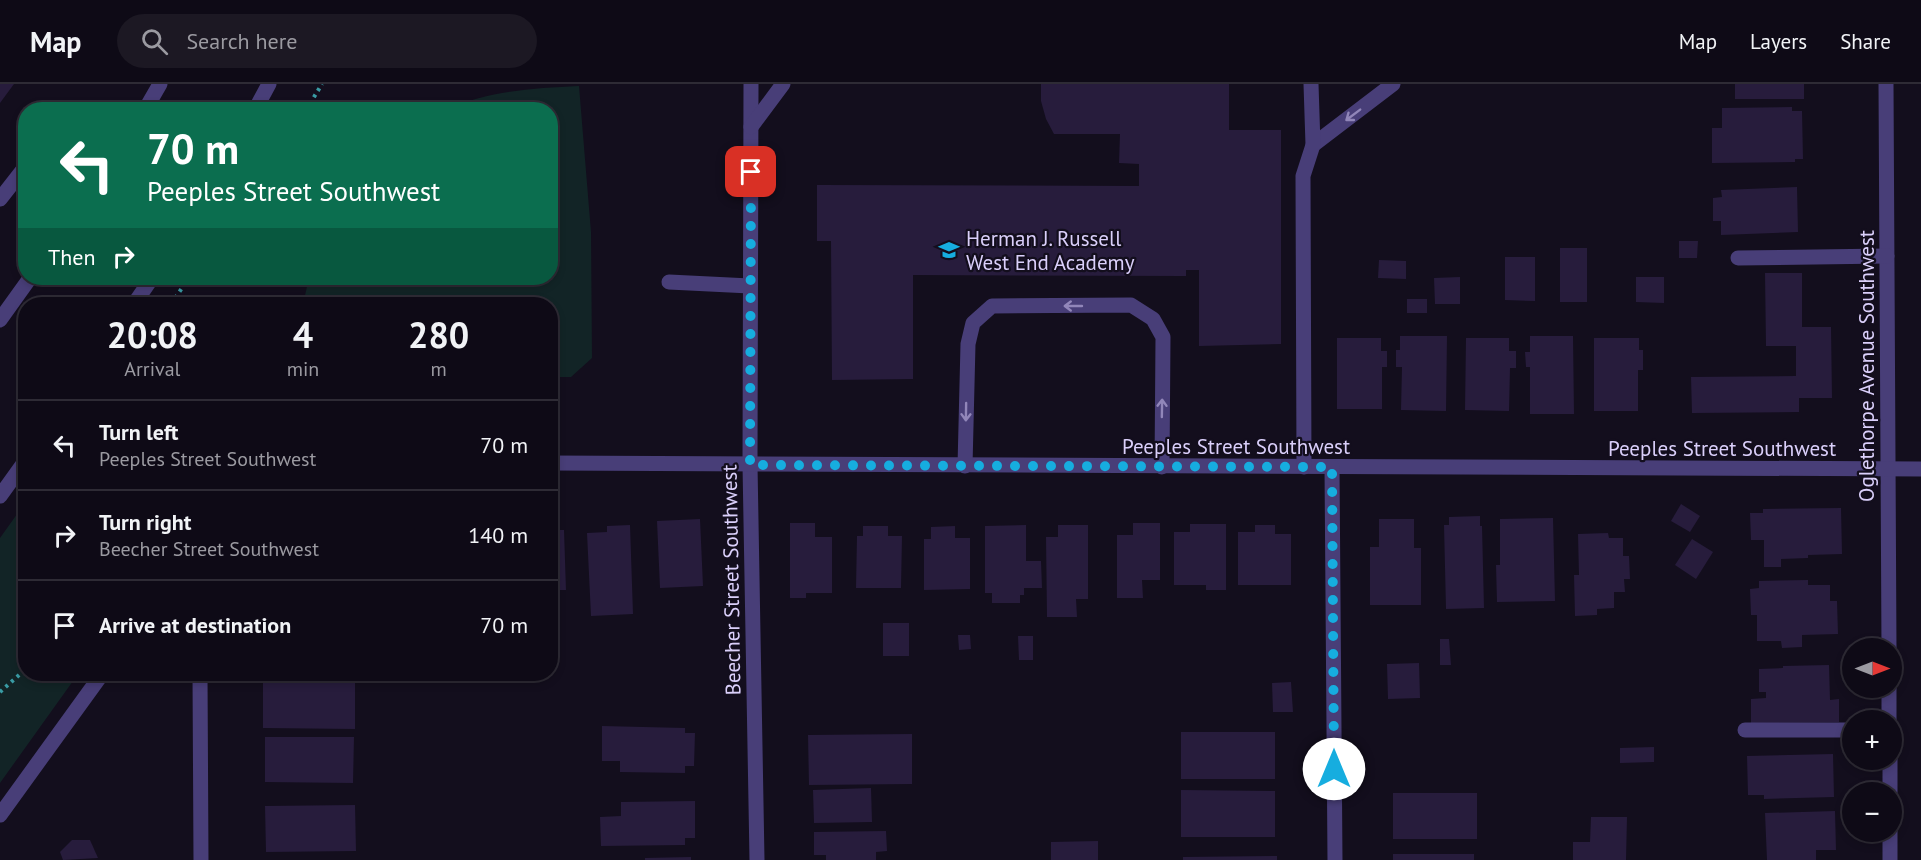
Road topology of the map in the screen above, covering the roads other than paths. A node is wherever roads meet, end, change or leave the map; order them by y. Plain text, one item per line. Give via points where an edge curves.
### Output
1 (160, 84) edge
2 (269, 84) edge
3 (751, 84) edge
4 (783, 84) edge
5 (1393, 84) edge
6 (1886, 84) edge
7 (1315, 85) edge
8 (150, 102) edge
9 (259, 102) edge
10 (751, 127) junction
11 (1312, 145) junction
12 (18, 176) edge
13 (0, 199) edge
14 (1887, 256) junction
15 (1738, 258) dead end
16 (669, 282) dead end
17 (25, 285) edge
18 (750, 286) junction
19 (0, 320) edge
20 (558, 463) edge
21 (750, 465) junction
22 (965, 466) junction
23 (1161, 467) junction
24 (1304, 467) junction
25 (1332, 467) junction
26 (1888, 470) junction
27 (1921, 470) edge
28 (18, 471) edge
29 (0, 495) edge
30 (1889, 638) edge
31 (97, 681) edge
32 (200, 681) edge
33 (1745, 730) dead end
34 (1842, 730) edge
35 (0, 815) edge
36 (1890, 842) edge
37 (201, 860) edge
38 (757, 860) edge
39 (1335, 860) edge
40 (1890, 860) edge

1 - 8 street
2 - 9 street
3 - 10 street, Beecher Street Southwest
4 - 10 street
5 -> 11 street
6 - 14 street, Oglethorpe Avenue Southwest
7 - 11 street
10 - 18 street, Beecher Street Southwest
11 - 24 street via 1303,176
12 - 13 street
14 - 15 street
14 - 26 street, Oglethorpe Avenue Southwest
16 - 18 street
17 - 19 street
18 - 21 street, Beecher Street Southwest
20 - 21 street, Peeples Street Southwest
21 - 22 street, Peeples Street Southwest
21 - 38 street, Beecher Street Southwest
22 - 23 street, Peeples Street Southwest
23 -> 22 street via 1163,337 1153,318 1131,305 992,306 974,323 968,344
23 - 24 street, Peeples Street Southwest
24 - 25 street, Peeples Street Southwest
25 - 26 street, Peeples Street Southwest
25 - 39 street
26 - 27 street, Peeples Street Southwest
26 - 30 street, Oglethorpe Avenue Southwest
28 - 29 street
31 - 35 street
32 - 37 street
33 - 34 street
36 - 40 street

